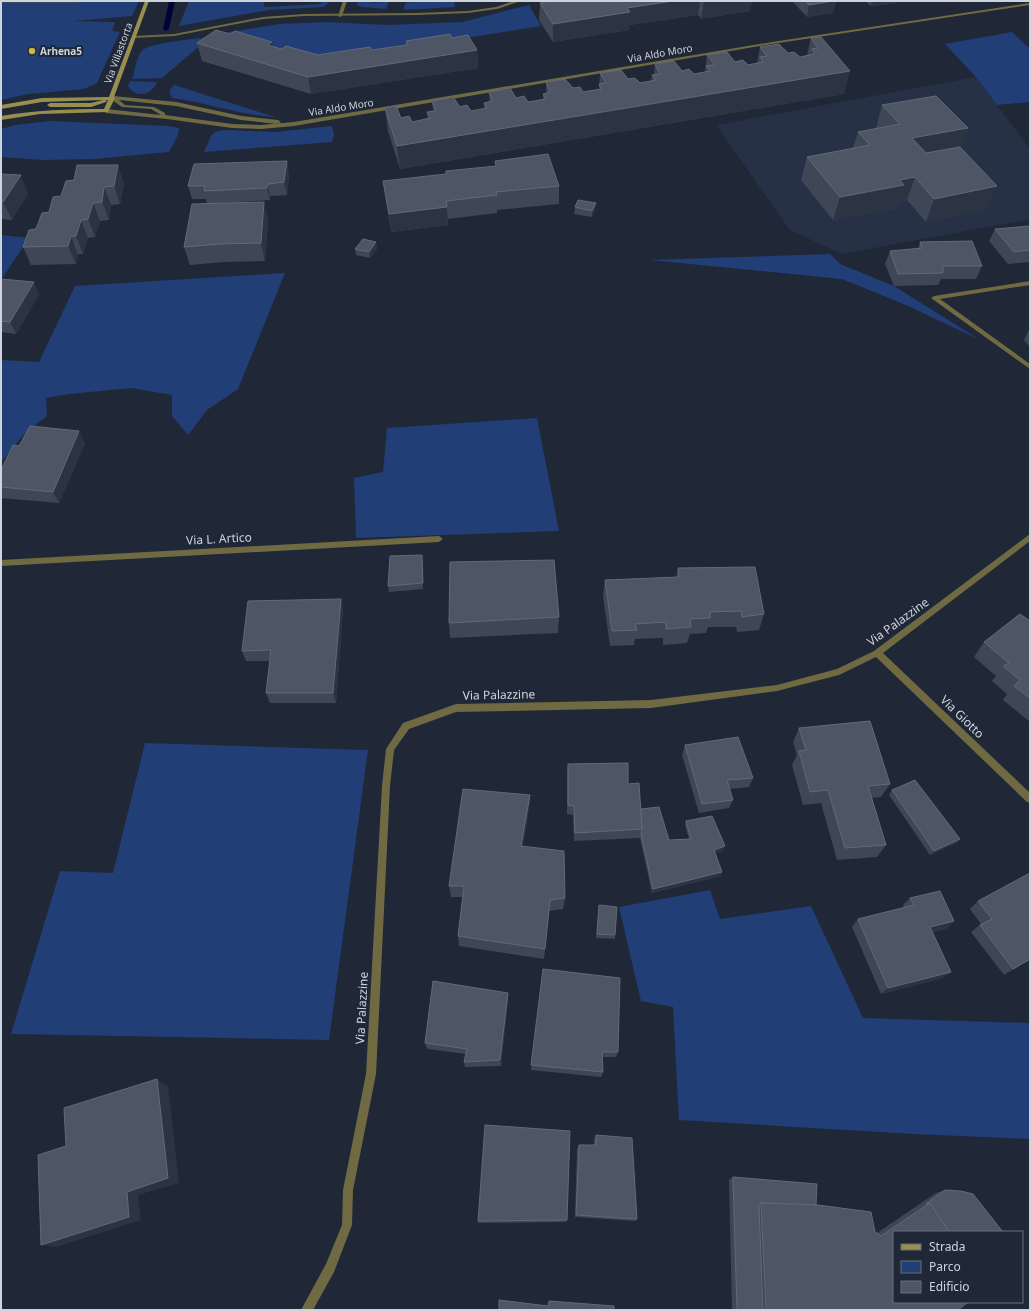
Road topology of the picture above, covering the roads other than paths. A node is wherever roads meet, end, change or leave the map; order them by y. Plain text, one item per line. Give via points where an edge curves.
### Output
1 (147, 1) edge
2 (345, 1) edge
3 (519, 1) edge
4 (1030, 4) edge
5 (340, 16) junction
6 (134, 37) junction
7 (112, 98) junction
8 (1, 107) edge
9 (106, 111) junction
10 (27, 113) junction
11 (167, 117) junction
12 (1, 118) edge
13 (294, 124) junction
14 (1030, 283) edge
15 (1030, 367) edge
16 (1030, 537) edge
17 (439, 539) dead end
18 (1, 563) edge
19 (877, 653) junction
20 (1030, 799) edge
21 (307, 1310) edge

1 - 6 street, Via Villastorta
2 - 5 street
3 - 5 street via 497,8 468,12
4 - 13 street, Via Aldo Moro via 772,43
5 - 6 street via 263,18 174,34
6 - 7 street, Via Villastorta
7 - 8 street, Via Aldo Moro via 42,100
7 - 9 street, Via Villastorta
7 - 10 street, Via Aldo Moro via 91,105 42,106
7 - 11 street, Via Aldo Moro via 124,106 152,108
7 - 13 street, Via Aldo Moro via 176,104 241,118
9 - 10 street, Via Aldo Moro via 59,110
9 - 11 street, Via Aldo Moro
10 - 12 street, Via Aldo Moro
11 - 13 street, Via Aldo Moro via 232,126
14 - 15 street via 934,298
16 - 19 street, Via Palazzine
17 - 18 street, Via L. Artico
19 - 20 street, Via Giotto
19 - 21 street, Via Palazzine via 839,672 778,688 651,704 456,708 406,726 390,749 371,1074 348,1190 347,1225 330,1268

